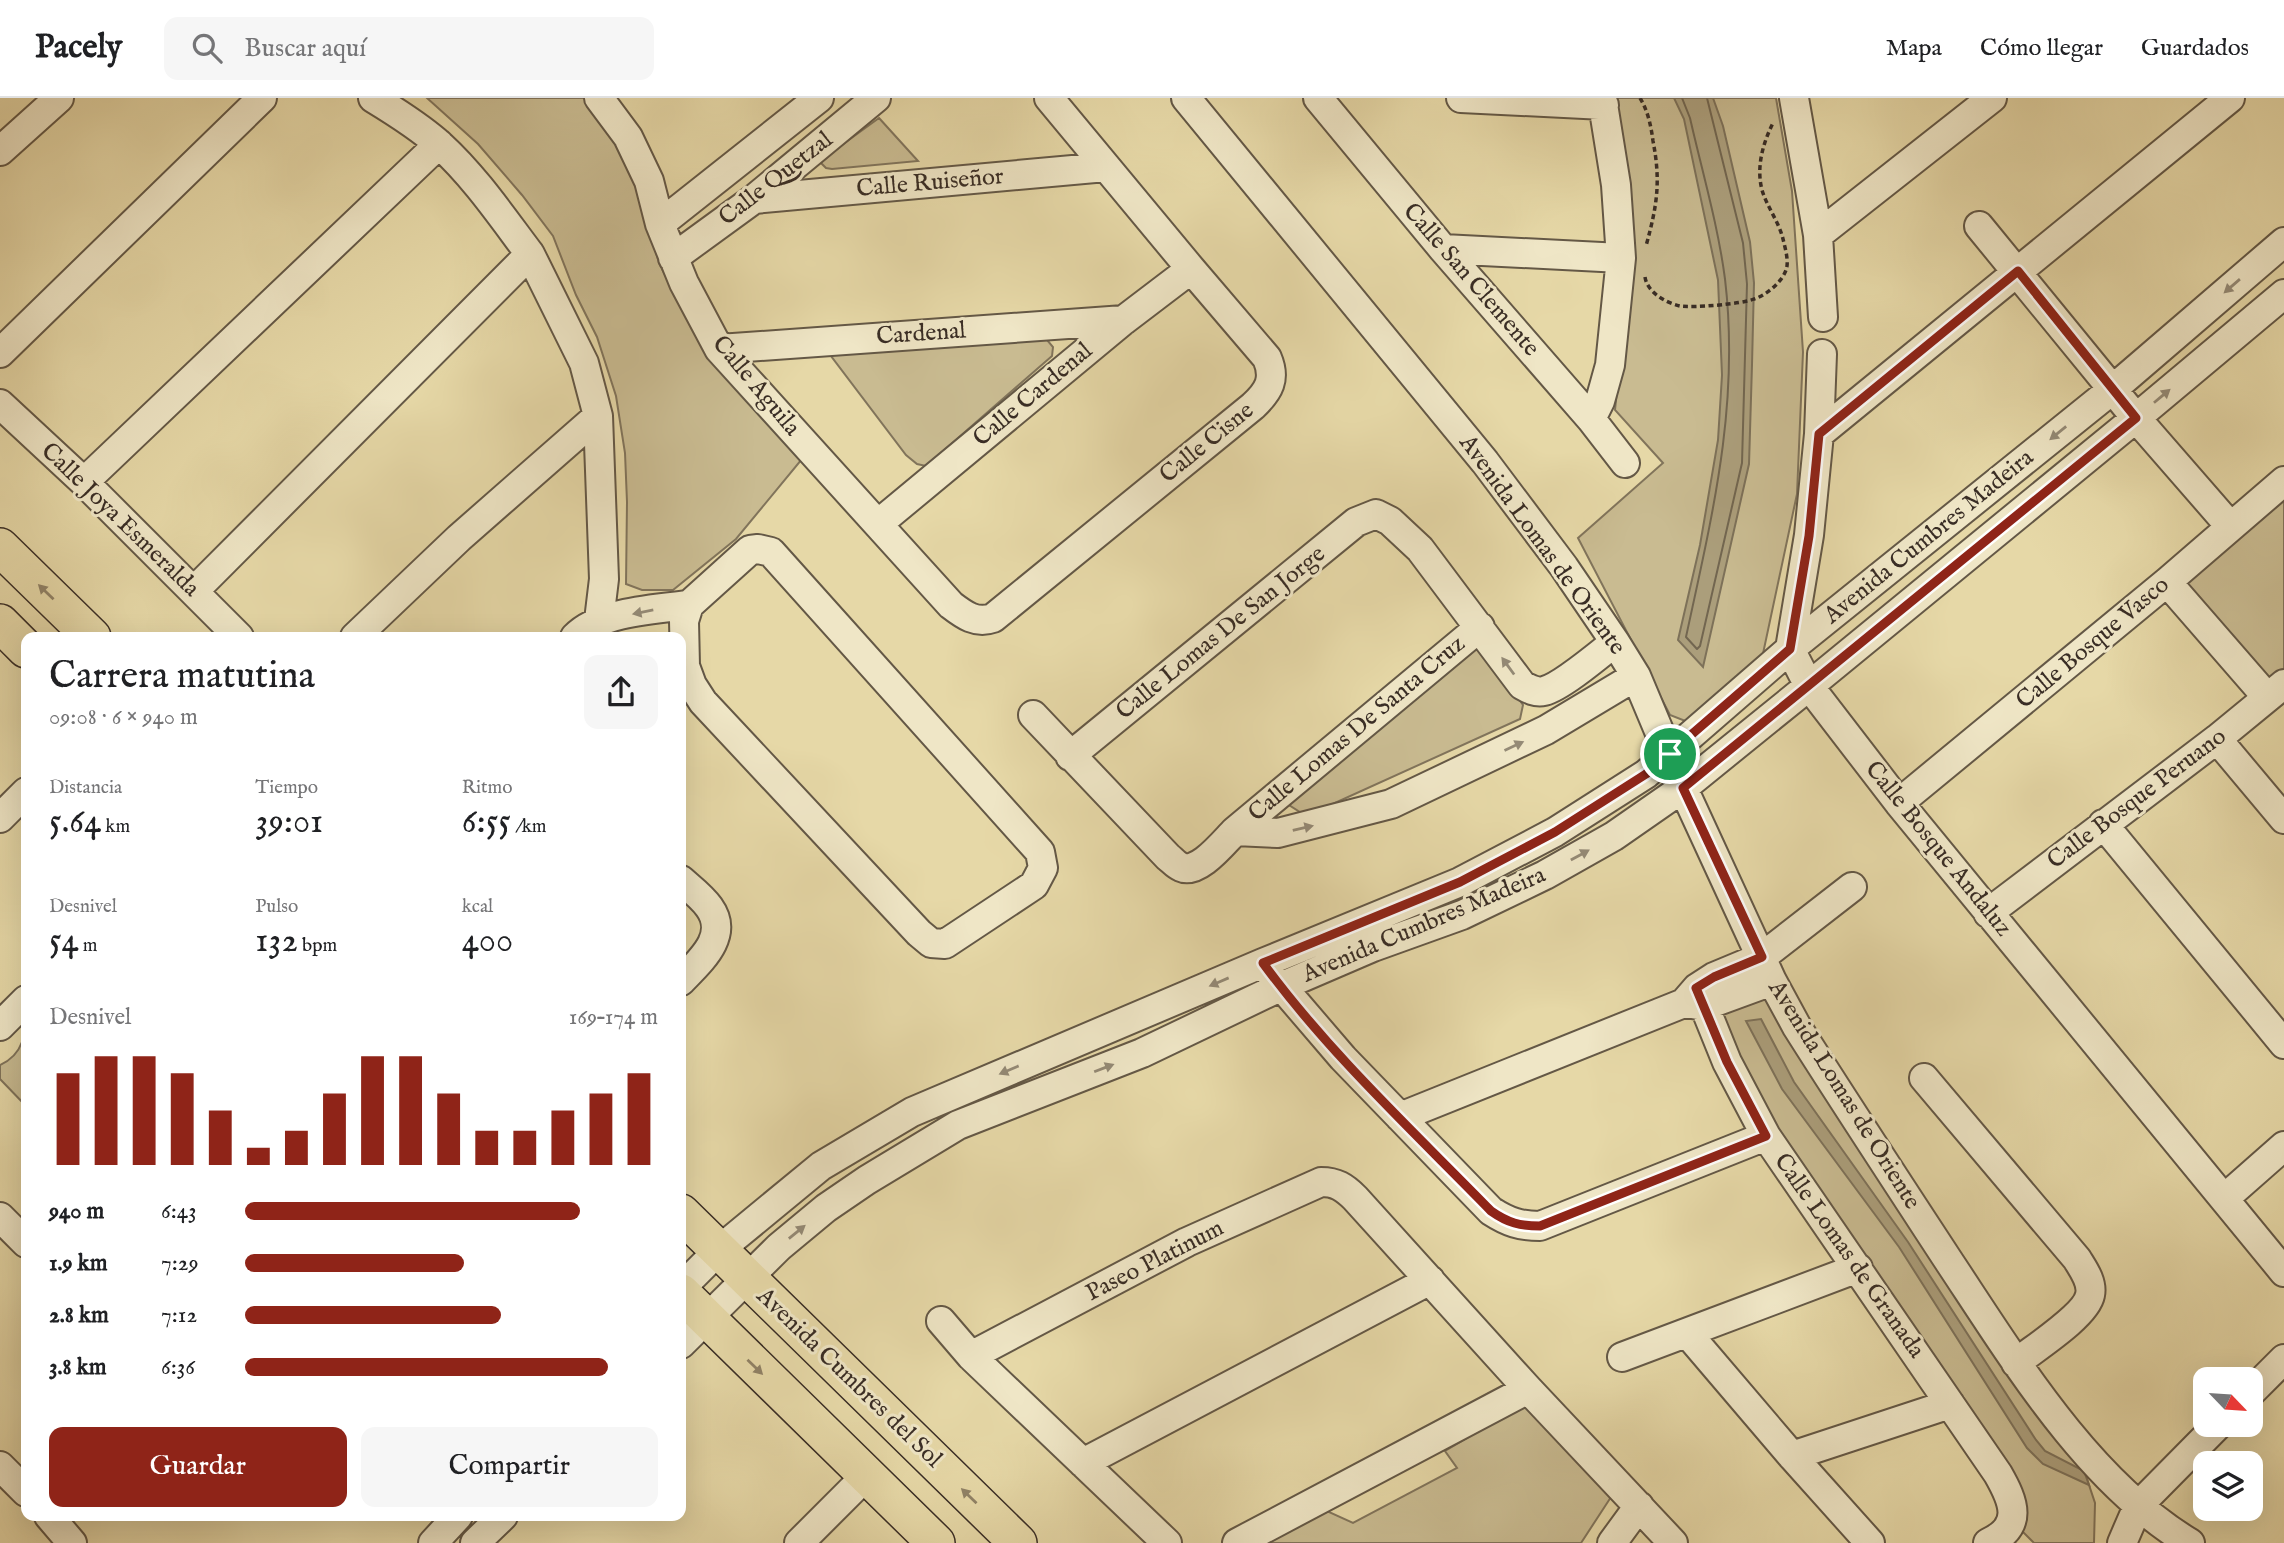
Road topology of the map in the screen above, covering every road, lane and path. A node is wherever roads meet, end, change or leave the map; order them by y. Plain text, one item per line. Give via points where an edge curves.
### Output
1 (59, 98) edge
2 (262, 98) edge
3 (373, 98) edge
4 (599, 98) edge
5 (819, 98) edge
6 (876, 98) edge
7 (1049, 98) edge
8 (1186, 98) edge
9 (1318, 98) edge
10 (1461, 98) edge
11 (1640, 98) edge
12 (1794, 98) edge
13 (1992, 98) edge
14 (2230, 98) edge
15 (1603, 102) edge
16 (1958, 110) edge
17 (1775, 120) dead end
18 (439, 144) junction
19 (0, 152) edge
20 (1106, 167) junction
21 (754, 199) junction
22 (660, 224) junction
23 (1979, 226) dead end
24 (1818, 235) junction
25 (2284, 242) edge
26 (1443, 248) junction
27 (530, 254) junction
28 (674, 258) junction
29 (1636, 260) junction
30 (1191, 269) junction
31 (2018, 271) junction
32 (2284, 294) edge
33 (1823, 317) dead end
34 (1124, 320) junction
35 (719, 349) junction
36 (0, 353) edge
37 (1822, 355) dead end
38 (2113, 389) junction
39 (0, 404) edge
40 (598, 416) junction
41 (2136, 418) junction
42 (1591, 419) junction
43 (1819, 434) junction
44 (1625, 463) dead end
45 (2284, 481) edge
46 (84, 482) junction
47 (878, 524) junction
48 (2230, 526) junction
49 (0, 547) edge
50 (2167, 582) junction
51 (194, 591) junction
52 (689, 605) junction
53 (984, 621) joint
54 (0, 623) edge
55 (1480, 627) junction
56 (598, 629) edge
57 (87, 632) edge
58 (234, 632) edge
59 (360, 632) edge
60 (580, 632) edge
61 (683, 632) edge
62 (1615, 642) junction
63 (21, 644) edge
64 (1790, 649) junction
65 (686, 669) edge
66 (1636, 677) junction
67 (1809, 686) junction
68 (2275, 690) edge
69 (1033, 715) dead end
70 (2217, 740) junction
71 (1670, 754) junction
72 (1070, 756) junction
73 (1683, 788) junction
74 (21, 797) edge
75 (1899, 803) junction
76 (0, 818) edge
77 (2284, 819) edge
78 (2103, 824) junction
79 (1235, 831) junction
80 (686, 885) edge
81 (1852, 887) dead end
82 (1988, 913) junction
83 (1263, 963) junction
84 (1767, 969) junction
85 (686, 976) edge
86 (1280, 987) junction
87 (1695, 999) junction
88 (21, 1005) edge
89 (0, 1026) edge
90 (2284, 1044) edge
91 (1924, 1078) dead end
92 (1400, 1117) junction
93 (1766, 1136) junction
94 (2284, 1146) edge
95 (2225, 1198) junction
96 (0, 1217) edge
97 (686, 1218) edge
98 (21, 1238) edge
99 (719, 1250) junction
100 (1858, 1268) junction
101 (2284, 1272) edge
102 (747, 1278) junction
103 (1430, 1280) junction
104 (686, 1283) edge
105 (686, 1308) edge
106 (941, 1321) dead end
107 (694, 1332) edge
108 (1688, 1334) junction
109 (971, 1356) junction
110 (1622, 1357) dead end
111 (2284, 1359) edge
112 (2016, 1363) junction
113 (2263, 1380) edge
114 (1528, 1389) junction
115 (1951, 1404) junction
116 (2206, 1437) edge
117 (1792, 1456) junction
118 (1083, 1463) junction
119 (0, 1466) edge
120 (866, 1476) junction
121 (21, 1487) edge
122 (1639, 1506) junction
123 (2138, 1506) junction
124 (498, 1521) edge
125 (475, 1543) edge
126 (799, 1543) edge
127 (936, 1543) edge
128 (1018, 1543) edge
129 (1167, 1543) edge
130 (1237, 1543) edge
131 (1612, 1543) edge
132 (1673, 1543) edge
133 (1870, 1543) edge
134 (1988, 1543) edge
135 (2122, 1543) edge
136 (2190, 1543) edge

1 - 19 street
2 - 36 street
3 - 18 street
4 - 22 street, Calle Aguila via 628,137 649,181
5 - 22 street, Calle Quetzal
6 - 21 street, Calle Quetzal
7 - 20 street, Calle Cisne
8 - 62 street, Avenida Lomas de Oriente via 1485,462
9 - 26 street, Calle San Clemente
10 - 15 street
11 - 29 path via 1649,118 1659,172 1652,228
12 - 24 street
13 - 16 street
14 - 31 street
15 - 29 street via 1616,185
16 - 24 street
17 - 29 path via 1760,163 1762,189 1785,246 1787,266 1777,284 1752,300 1680,306 1646,285
18 - 27 street
18 - 46 street
20 - 21 street, Calle Ruiseñor
20 - 30 street, Calle Cisne
21 - 28 street, Calle Quetzal
22 - 28 street, Calle Aguila
23 - 31 street
24 - 33 street
25 -> 38 street, Avenida Cumbres Madeira
26 - 29 street
26 - 42 street, Calle San Clemente
27 - 40 street via 584,363
27 - 51 street
28 - 35 street, Calle Aguila
29 - 42 street via 1606,383
30 - 34 street, Calle Cardenal
30 - 53 street, Calle Cisne via 1267,358 1272,380 1266,394
31 - 38 street
31 - 43 street
41 -> 32 street, Avenida Cumbres Madeira
34 - 35 street, Cardenal
34 - 47 street, Calle Cardenal
35 - 47 street, Calle Aguila
37 - 43 street
38 - 41 street
38 -> 64 street, Avenida Cumbres Madeira
39 - 46 street, Calle Joya Esmeralda
40 - 56 street via 604,579
40 - 59 street
41 - 48 street
41 - 67 street, Avenida Cumbres Madeira
42 - 44 street, Calle San Clemente
43 - 64 street via 1809,536
45 - 48 street, Calle Bosque Vasco
46 - 51 street, Calle Joya Esmeralda
47 - 53 street, Calle Aguila via 951,605 967,617
48 - 50 street, Calle Bosque Vasco
57 -> 49 main road
50 - 68 street
50 - 75 street, Calle Bosque Vasco
51 - 58 street, Calle Joya Esmeralda
52 -> 56 street
52 - 61 street
52 - 65 street via 750,550 771,552 1040,852 1042,869 1034,885 945,944 931,943 703,702
54 - 63 main road
62 -> 55 street via 1545,691 1533,691 1522,685
55 - 72 street, Calle Lomas De San Jorge via 1420,549 1376,514 1356,522
55 - 79 street, Calle Lomas De Santa Cruz
56 - 60 street
62 - 66 street, Avenida Lomas de Oriente
64 - 67 street, Calle Bosque Andaluz
64 - 71 street, Avenida Cumbres Madeira
66 - 71 street, Avenida Lomas de Oriente
79 -> 66 street, Calle Lomas De Santa Cruz via 1278,833 1391,804 1546,730
67 - 73 street, Avenida Cumbres Madeira
67 - 75 street, Calle Bosque Andaluz
68 - 70 street, Calle Bosque Peruano
69 - 72 street
70 - 77 street
70 - 78 street, Calle Bosque Peruano
71 - 73 street, Avenida Lomas de Oriente
71 - 83 street, Avenida Cumbres Madeira via 1555,832 1460,882
72 - 79 street, Calle Lomas De Santa Cruz via 1179,867 1190,870 1198,866
73 - 84 street, Avenida Lomas de Oriente
86 -> 73 street, Avenida Cumbres Madeira via 1462,915 1545,875 1614,836
74 - 76 street
75 - 82 street, Calle Bosque Andaluz
78 - 82 street, Calle Bosque Peruano
78 - 90 street
80 - 85 street via 710,907 718,929 710,951
81 - 84 street
82 - 95 street, Calle Bosque Andaluz
83 - 86 street
83 -> 99 street, Avenida Cumbres Madeira via 912,1112 821,1166
84 - 87 street via 1714,977
84 - 112 street, Avenida Lomas de Oriente via 1797,1027
86 - 92 street
102 -> 86 street, Avenida Cumbres Madeira via 826,1208 958,1125 1142,1053
87 - 92 street
87 - 93 street, Calle Lomas de Granada
88 - 89 street
91 - 112 street via 2077,1259 2088,1278 2090,1295 2080,1312
92 - 93 street via 1491,1211 1521,1226 1540,1226
93 - 100 street, Calle Lomas de Granada
94 - 95 street
95 - 101 street, Calle Bosque Andaluz
96 - 98 street
97 - 99 main road, Avenida Cumbres del Sol
99 - 102 main road, Avenida Cumbres del Sol
99 - 104 street, Avenida Cumbres Madeira
100 - 108 street
100 - 115 street, Calle Lomas de Granada
102 - 107 street, Avenida Cumbres Madeira
128 -> 102 main road, Avenida Cumbres del Sol
103 - 109 street, Paseo Platinum via 1344,1187 1321,1182 1187,1242
103 - 114 street
103 - 118 street
105 - 107 main road
106 - 109 street
107 -> 120 main road
108 - 110 street
108 - 117 street
109 - 118 street
111 - 113 street
112 - 123 street, Avenida Lomas de Oriente via 2068,1431
114 - 122 street
114 - 130 street
115 - 117 street
115 - 134 street, Calle Lomas de Granada via 2011,1498 2009,1525
116 - 123 street
117 - 133 street
118 - 129 street
119 - 121 street
120 - 126 street
120 - 127 main road
122 - 131 street
122 - 132 street
123 - 135 street
123 - 136 street, Avenida Lomas de Oriente
124 - 125 street

